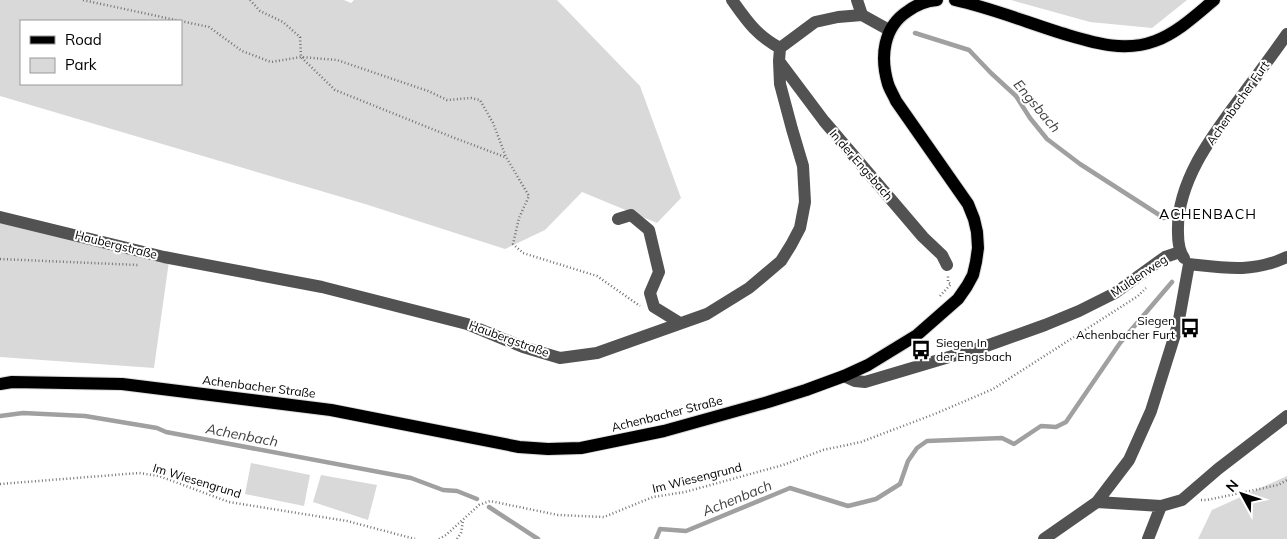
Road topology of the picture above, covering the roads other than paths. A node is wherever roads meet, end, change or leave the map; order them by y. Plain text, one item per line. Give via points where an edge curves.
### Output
1 (732, 0) edge
2 (857, 0) edge
3 (936, 0) edge
4 (955, 0) edge
5 (1214, 0) edge
6 (862, 16) junction
7 (889, 30) junction
8 (1287, 34) edge
9 (780, 48) junction
10 (779, 62) junction
11 (0, 217) edge
12 (618, 219) dead end
13 (1180, 252) junction
14 (1287, 257) edge
15 (947, 264) dead end
16 (1189, 264) junction
17 (680, 323) junction
18 (844, 376) junction
19 (0, 384) edge
20 (1287, 416) edge
21 (1097, 502) junction
22 (1160, 506) junction
23 (1044, 539) edge
24 (1148, 539) edge

1 - 9 street via 754,30
2 - 6 street
3 - 7 main road via 912,8
4 - 5 main road via 1099,44 1122,47 1155,41 1177,30
6 - 7 street
6 - 9 street via 815,22
7 - 18 main road, Achenbacher Straße via 884,46 888,83 906,117 968,204 977,232 978,248 973,274 958,299 917,335
8 - 13 street, Achenbacher Furt via 1219,126 1199,159 1186,186 1178,220
9 - 10 street, Haubergstraße
10 - 15 street, In der Engsbach via 824,121
10 - 17 street, Haubergstraße via 780,84 803,166 805,202 800,228 781,261 749,288 707,314
11 - 17 street, Haubergstraße via 164,256 322,287 458,321 560,358 597,353
12 - 17 street via 631,215 649,230 659,272 650,293 654,307
13 - 16 street
13 - 18 street, Muldenweg via 1165,257 1115,293 1045,326 865,382
14 - 16 street via 1258,267 1221,268
16 - 21 street via 1178,325 1150,411 1129,460
18 - 19 main road, Achenbacher Straße via 768,402 664,430 581,448 548,449 519,447 331,410 122,384
20 - 22 street via 1182,500
21 - 22 street
21 - 23 street
22 - 24 street

